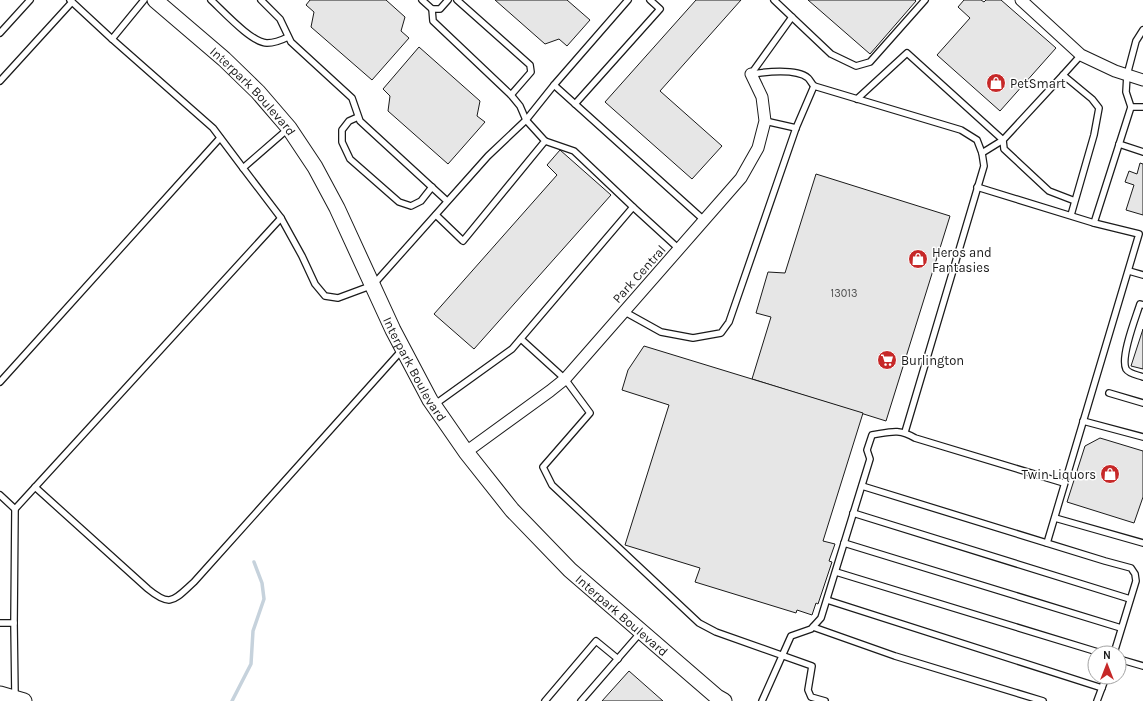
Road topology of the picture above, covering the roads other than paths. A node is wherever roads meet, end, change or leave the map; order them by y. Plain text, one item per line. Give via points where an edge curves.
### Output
1 (30, 0) edge
2 (144, 0) edge
3 (155, 0) edge
4 (211, 0) edge
5 (261, 0) edge
6 (422, 0) edge
7 (448, 0) edge
8 (457, 0) edge
9 (650, 0) edge
10 (774, 0) edge
11 (925, 0) edge
12 (1021, 0) edge
13 (71, 1) edge
14 (624, 1) edge
15 (432, 9) junction
16 (792, 17) junction
17 (1143, 30) edge
18 (0, 33) edge
19 (288, 37) junction
20 (112, 39) junction
21 (1081, 54) junction
22 (751, 74) junction
23 (1063, 75) junction
24 (1127, 75) junction
25 (1143, 80) edge
26 (0, 81) edge
27 (554, 85) junction
28 (814, 86) junction
29 (511, 94) junction
30 (857, 99) junction
31 (575, 104) junction
32 (1131, 107) junction
33 (1143, 107) edge
34 (358, 117) junction
35 (526, 120) junction
36 (765, 121) junction
37 (289, 128) junction
38 (796, 128) junction
39 (220, 138) junction
40 (1003, 140) junction
41 (545, 141) junction
42 (1119, 144) junction
43 (1143, 152) edge
44 (982, 153) junction
45 (243, 168) junction
46 (432, 187) junction
47 (977, 187) junction
48 (1075, 201) junction
49 (447, 202) junction
50 (633, 207) junction
51 (436, 215) junction
52 (1071, 215) junction
53 (281, 218) junction
54 (705, 221) junction
55 (1094, 223) junction
56 (1141, 235) edge
57 (680, 250) junction
58 (1129, 271) junction
59 (1143, 275) edge
60 (373, 285) junction
61 (1143, 305) edge
62 (625, 312) junction
63 (521, 338) junction
64 (403, 348) junction
65 (1143, 377) edge
66 (565, 379) junction
67 (0, 382) edge
68 (1110, 393) dead end
69 (1143, 403) edge
70 (434, 405) junction
71 (1083, 421) junction
72 (905, 432) junction
73 (1143, 436) edge
74 (466, 452) junction
75 (1064, 483) junction
76 (862, 486) junction
77 (35, 487) junction
78 (0, 495) edge
79 (15, 509) junction
80 (853, 513) junction
81 (1054, 518) junction
82 (844, 543) junction
83 (1047, 543) junction
84 (1143, 543) edge
85 (836, 572) junction
86 (1130, 599) junction
87 (827, 600) junction
88 (0, 623) edge
89 (14, 623) junction
90 (813, 627) junction
91 (1121, 628) junction
92 (641, 632) junction
93 (1116, 645) edge
94 (1087, 649) edge
95 (783, 656) junction
96 (618, 659) junction
97 (1127, 661) edge
98 (1143, 666) edge
99 (1103, 685) edge
100 (1102, 688) junction
101 (0, 694) edge
102 (19, 700) edge
103 (545, 701) edge
104 (581, 701) edge
105 (724, 701) edge
106 (762, 701) edge
107 (825, 701) edge
108 (1043, 701) edge
109 (1097, 701) edge

1 - 18 lane
2 - 20 lane
3 - 37 street, Interpark Boulevard via 230,65
4 - 19 lane via 258,41 276,42
5 - 19 lane via 280,19
6 - 15 lane
7 - 15 lane via 440,9
8 - 29 lane via 530,65 531,72
9 - 31 lane via 660,9
10 - 16 lane
11 - 16 lane via 870,62 856,66 831,54
12 - 21 street
13 - 20 lane
13 - 26 lane
14 - 27 lane
15 - 29 lane via 433,20
16 - 22 lane
17 - 24 lane via 1136,41
19 - 34 lane via 352,98
20 - 39 lane via 213,128
21 - 23 lane
21 - 24 street
22 - 28 lane via 776,71 797,74 808,78
22 - 36 street, Park Central via 762,97
23 - 40 lane
23 - 48 lane via 1099,108
24 - 25 street
24 - 32 lane via 1126,92
27 - 31 lane
27 - 35 lane
28 - 30 lane
28 - 38 lane
29 - 35 lane
30 - 40 lane via 907,53
30 - 44 lane via 961,130 977,140
31 - 54 lane
32 - 33 lane
32 - 42 lane
34 - 46 lane
34 - 46 lane via 349,121 342,130 342,142 350,159 399,202 411,206 420,202
35 - 41 lane
35 - 49 lane via 488,156
36 - 38 lane
36 - 54 street, Park Central via 751,163
37 - 45 lane
37 - 60 street, Interpark Boulevard via 315,167 337,208
38 - 62 lane via 729,322 721,333 693,338 662,332
39 - 45 lane
39 - 67 lane
40 - 44 lane
40 - 48 lane via 1004,149 1049,191
41 - 50 lane via 574,151
41 - 51 lane via 462,240
42 - 43 lane
42 - 55 lane
44 - 47 lane via 984,166
45 - 53 lane
46 - 49 lane
47 - 52 lane
47 - 72 lane
48 - 52 lane
49 - 51 lane
50 - 57 lane
50 - 63 lane
51 - 60 lane
52 - 55 lane
53 - 60 lane via 315,284 325,296 338,298
53 - 77 lane
54 - 57 street, Park Central
55 - 56 lane
56 - 58 lane
57 - 62 street, Park Central
58 - 59 lane
58 - 71 lane
60 - 64 street, Interpark Boulevard
61 - 65 lane via 1140,304 1124,364 1132,374
62 - 66 street, Park Central
63 - 66 lane
63 - 70 lane via 512,349
64 - 70 street, Interpark Boulevard
64 - 77 lane via 194,582 168,601 159,598 148,589
66 - 74 street, Park Central
66 - 95 lane via 590,413 543,467 552,484 699,623 716,632
68 - 69 lane
70 - 74 street, Interpark Boulevard
71 - 73 lane
71 - 75 lane
72 - 75 lane via 915,438
72 - 76 lane via 872,435 867,450 870,459
74 - 92 street, Interpark Boulevard via 512,510 554,554
75 - 81 lane
76 - 80 lane
76 - 83 lane
77 - 79 lane
78 - 79 lane
79 - 89 lane
80 - 82 lane
80 - 86 lane
81 - 83 lane
81 - 84 lane
82 - 85 lane
82 - 91 lane
83 - 86 lane via 1131,568 1136,581
85 - 87 lane
85 - 94 lane
86 - 91 lane
87 - 90 lane via 821,618
87 - 100 lane
88 - 89 lane
89 - 102 lane
90 - 95 lane via 791,636
90 - 108 lane via 895,656
91 - 93 lane
92 - 96 lane
92 - 105 street, Interpark Boulevard
95 - 106 lane
95 - 107 lane via 812,666 808,690 811,697
96 - 103 lane via 596,642
96 - 104 lane
97 - 98 lane
99 - 100 lane
100 - 109 lane
101 - 102 street

